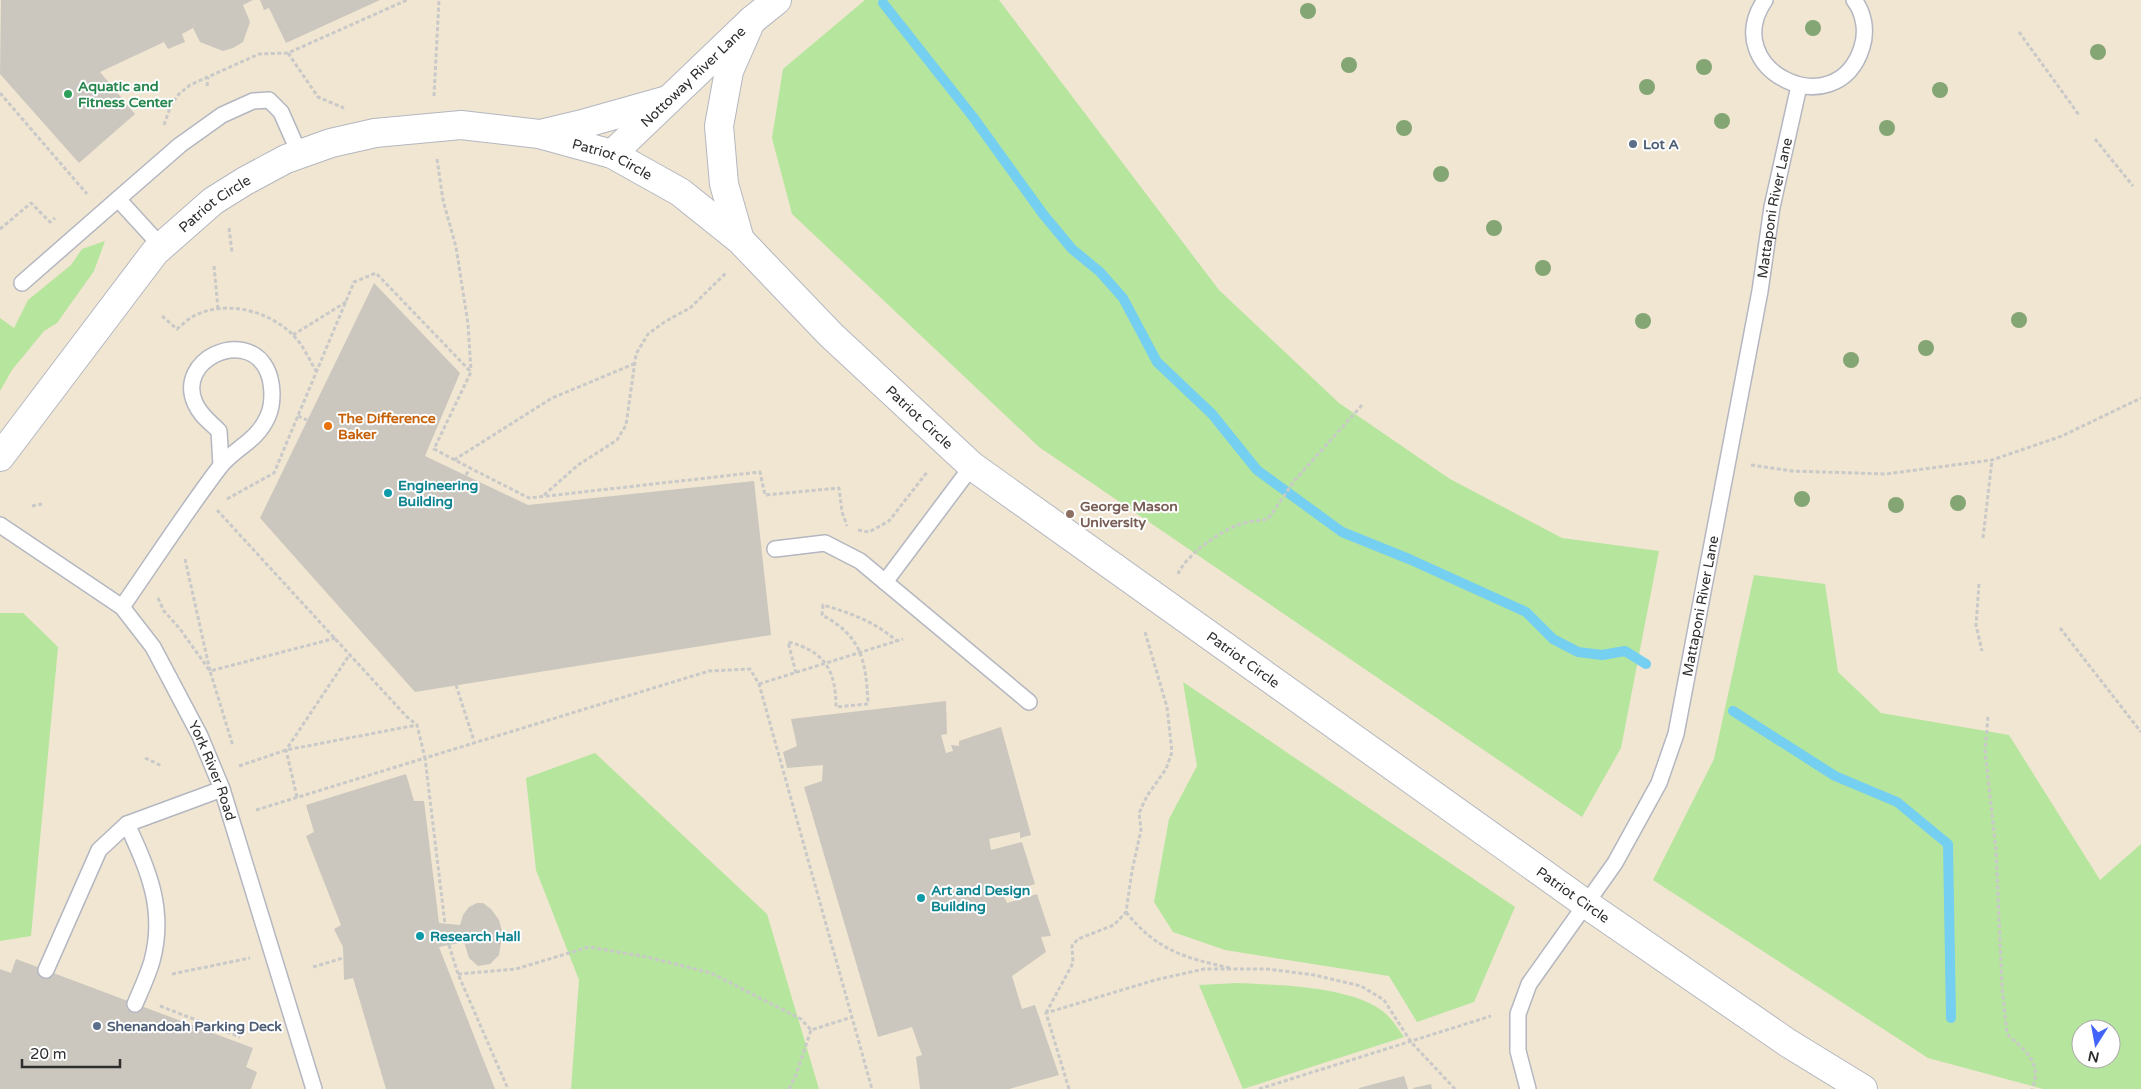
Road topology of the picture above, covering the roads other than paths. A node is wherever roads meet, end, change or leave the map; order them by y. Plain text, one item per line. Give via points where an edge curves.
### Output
1 (778, 0) edge
2 (1765, 0) edge
3 (1854, 0) edge
4 (751, 21) junction
5 (1800, 86) junction
6 (670, 99) junction
7 (539, 134) junction
8 (612, 154) junction
9 (300, 155) junction
10 (118, 199) junction
11 (740, 240) junction
12 (161, 246) junction
13 (22, 283) dead end
14 (0, 457) edge
15 (221, 465) junction
16 (972, 466) junction
17 (0, 525) edge
18 (775, 549) dead end
19 (885, 582) junction
20 (122, 608) junction
21 (1029, 702) dead end
22 (222, 789) junction
23 (128, 824) junction
24 (1586, 904) junction
25 (46, 970) dead end
26 (135, 1004) dead end
27 (314, 1089) edge
28 (1528, 1089) edge
29 (1863, 1089) edge

1 - 4 street, Nottoway River Lane
2 - 5 lane via 1756,21 1759,53 1771,71
3 - 5 lane via 1865,32 1856,62 1831,83
4 - 6 street, Nottoway River Lane
4 - 11 street via 730,71 719,126 724,184
5 - 24 lane, Mattaponi River Lane via 1772,207 1760,291 1676,734 1659,783 1615,863
6 - 7 street
6 - 8 street, Nottoway River Lane
7 - 8 street, Patriot Circle
7 - 9 street, Patriot Circle via 461,125 375,133 331,143
8 - 11 street, Patriot Circle via 680,192
9 - 10 lane via 281,112 269,100 253,101 222,115 180,145
9 - 12 street, Patriot Circle via 245,181 213,201
10 - 12 lane
10 - 13 lane
11 - 16 street, Patriot Circle via 831,335
12 - 14 street, Patriot Circle
15 - 15 lane via 251,441 260,429 268,415 272,396 266,368 258,358 234,349 212,354 201,364 193,376 191,389 199,411 219,431
15 - 20 lane
16 - 19 lane
16 - 24 street, Patriot Circle
17 - 20 lane, York River Road
18 - 19 lane via 825,543 860,561
19 - 21 lane
20 - 22 lane, York River Road via 154,648 200,736
22 - 23 lane
22 - 27 lane, York River Road
23 - 25 lane via 99,850
23 - 26 lane via 147,867 158,916 152,960
24 - 28 lane, Mattaponi River Lane via 1529,984 1518,1014 1518,1051
24 - 29 street, Patriot Circle via 1788,1043

